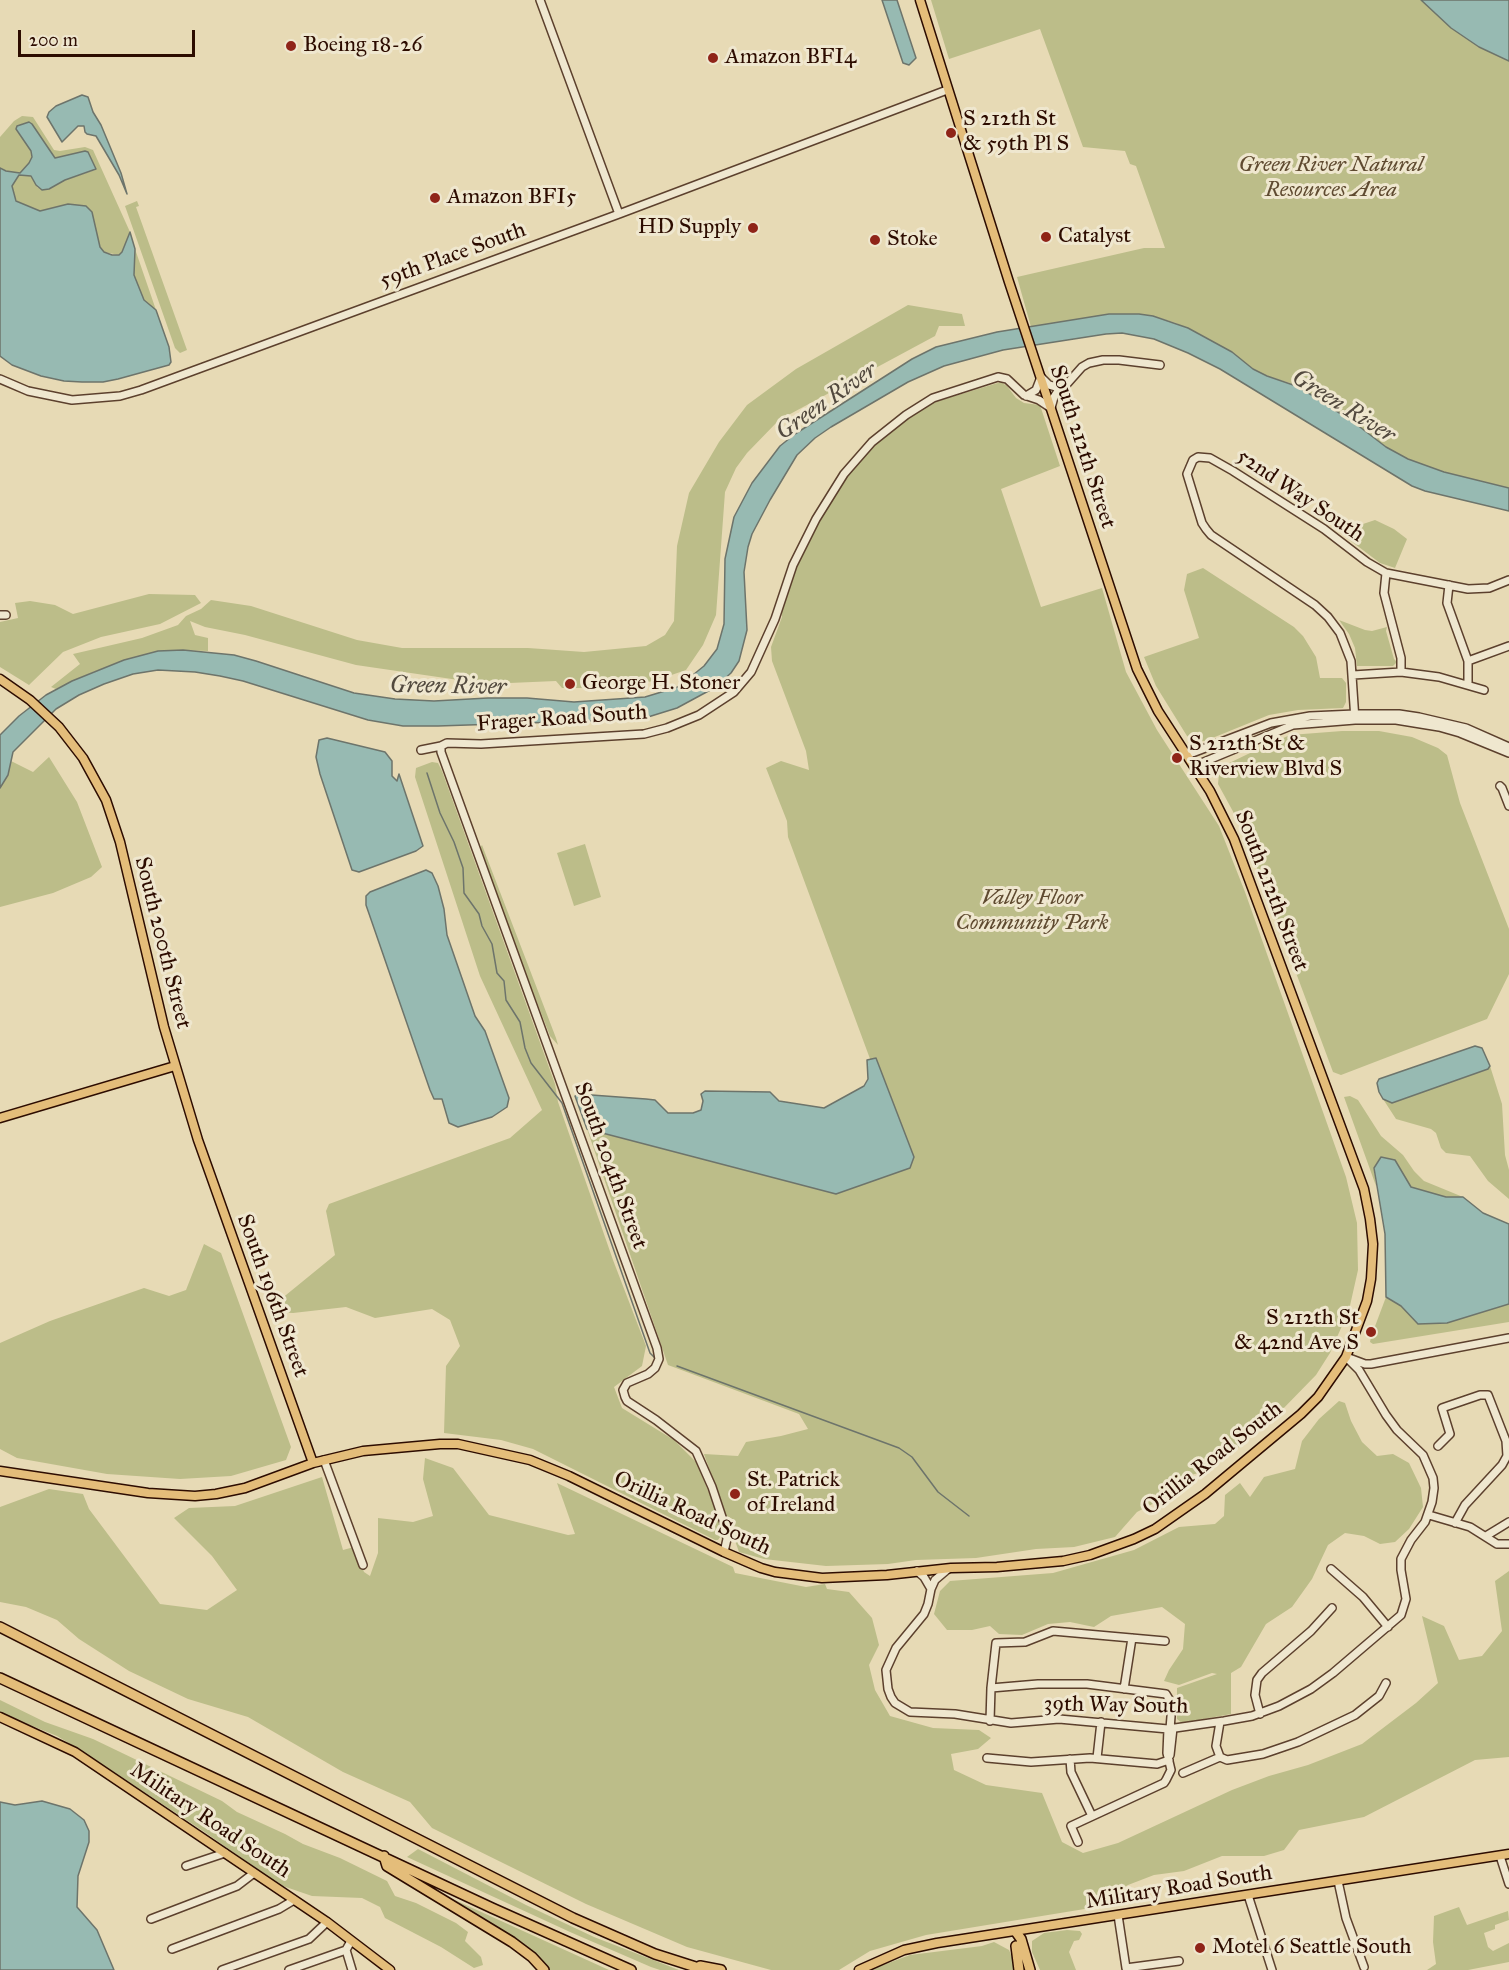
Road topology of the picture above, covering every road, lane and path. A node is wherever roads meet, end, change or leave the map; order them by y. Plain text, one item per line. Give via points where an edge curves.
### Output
1 (540, 0) edge
2 (920, 0) edge
3 (947, 90) junction
4 (619, 214) junction
5 (1160, 365) dead end
6 (1041, 377) junction
7 (0, 379) edge
8 (1059, 388) junction
9 (1026, 396) junction
10 (1051, 408) junction
11 (1386, 573) junction
12 (1509, 580) edge
13 (1449, 585) junction
14 (1509, 646) edge
15 (1467, 661) junction
16 (1401, 672) junction
17 (1353, 675) junction
18 (0, 679) edge
19 (1468, 684) junction
20 (1484, 690) dead end
21 (1355, 717) junction
22 (441, 746) junction
23 (1509, 747) edge
24 (421, 750) dead end
25 (1509, 753) edge
26 (1187, 755) junction
27 (1194, 766) junction
28 (1500, 786) dead end
29 (1509, 806) edge
30 (175, 1066) junction
31 (0, 1118) edge
32 (198, 1140) joint
33 (1509, 1338) edge
34 (1346, 1358) junction
35 (1438, 1446) dead end
36 (324, 1460) junction
37 (314, 1463) junction
38 (0, 1471) edge
39 (1429, 1515) junction
40 (1509, 1522) edge
41 (1455, 1523) junction
42 (1486, 1536) junction
43 (1509, 1544) edge
44 (724, 1552) junction
45 (363, 1565) dead end
46 (951, 1568) junction
47 (1331, 1569) dead end
48 (917, 1571) junction
49 (931, 1589) junction
50 (1332, 1608) dead end
51 (0, 1627) edge
52 (1388, 1627) junction
53 (1132, 1638) junction
54 (1165, 1641) dead end
55 (0, 1678) edge
56 (1386, 1683) dead end
57 (991, 1688) junction
58 (1124, 1689) junction
59 (1260, 1713) junction
60 (0, 1717) edge
61 (990, 1721) junction
62 (1101, 1722) junction
63 (1220, 1722) junction
64 (1170, 1729) junction
65 (1220, 1757) junction
66 (987, 1758) dead end
67 (1097, 1758) junction
68 (1070, 1759) junction
69 (1169, 1759) junction
70 (1183, 1773) dead end
71 (1092, 1816) junction
72 (1078, 1842) dead end
73 (225, 1853) junction
74 (1504, 1855) edge
75 (384, 1856) junction
76 (186, 1866) dead end
77 (254, 1873) junction
78 (1338, 1881) junction
79 (1509, 1884) edge
80 (1248, 1895) junction
81 (294, 1900) junction
82 (1118, 1915) junction
83 (151, 1919) dead end
84 (327, 1922) junction
85 (1016, 1932) junction
86 (348, 1945) junction
87 (172, 1949) dead end
88 (1179, 1961) dead end
89 (688, 1964) junction
90 (1364, 1967) dead end
91 (222, 1970) edge
92 (290, 1970) edge
93 (352, 1970) edge
94 (390, 1970) edge
95 (544, 1970) edge
96 (631, 1970) edge
97 (705, 1970) edge
98 (721, 1970) edge
99 (859, 1970) edge
100 (1019, 1970) edge
101 (1030, 1970) edge
102 (1272, 1970) edge

1 - 4 street
2 - 3 main road, South 212th Street
3 - 4 street, 59th Place South
3 - 6 main road, South 212th Street
4 - 7 street, 59th Place South via 120,396 72,400 28,391
5 - 8 street via 1132,360 1093,362
6 - 8 street
6 - 9 street via 1036,390
6 - 10 main road, South 212th Street
8 - 10 street
9 - 10 street, Frager Road South
9 - 22 street, Frager Road South via 1005,378 988,379 933,398 872,442 844,474 816,519 793,565 752,672 734,692 709,710 644,734
10 - 26 main road, South 212th Street via 1137,669 1153,704
11 - 13 street
11 - 16 street via 1384,593
11 - 17 street, 52nd Way South via 1233,471 1210,458 1193,460 1187,474 1206,530 1328,617 1340,633
12 - 13 street via 1481,589
13 - 15 street via 1447,603
14 - 15 street
15 - 19 street
16 - 17 street
16 - 19 street
17 - 21 street
18 - 30 main road, South 200th Street via 59,727 83,758 106,800
19 - 20 street
21 - 23 street via 1419,717 1466,728
21 - 25 street via 1439,727
21 - 26 street via 1310,716 1280,721
21 - 27 street via 1293,725
22 - 24 street, Frager Road South
22 - 44 street, South 204th Street via 657,1348 659,1359 655,1368 627,1383 625,1396 696,1451 725,1526
26 - 27 main road, South 212th Street
27 - 34 main road, South 212th Street via 1234,839 1364,1189 1373,1244 1371,1279
28 - 29 street
30 - 31 main road
30 - 32 main road, South 200th Street
32 - 37 main road, South 196th Street
33 - 34 street via 1371,1364
34 - 39 street via 1359,1370 1397,1430 1430,1466 1434,1488
34 - 46 main road, Orillia Road South via 1301,1414 1205,1494 1155,1529 1104,1550 1063,1561
35 - 41 street via 1450,1434 1442,1408 1488,1395 1506,1441 1507,1456 1465,1505
36 - 37 main road, Orillia Road South
36 - 44 main road, Orillia Road South via 369,1449 440,1444 489,1450 530,1460 569,1476
36 - 45 street
37 - 38 main road, Orillia Road South via 245,1488 195,1496 148,1493
39 - 41 street
39 - 52 street, 39th Way South via 1401,1559 1407,1599 1401,1615
40 - 42 street
41 - 42 street
42 - 43 street via 1497,1544
44 - 48 main road, Orillia Road South via 761,1568 822,1578
46 - 48 main road, Orillia Road South
46 - 49 street via 937,1577
47 - 52 street via 1363,1597
48 - 49 street
49 - 61 street, 39th Way South via 924,1614 896,1648 886,1670 888,1689 895,1703 915,1713 955,1714
50 - 59 street via 1257,1680 1255,1695
51 - 89 highway via 500,1882 617,1938
52 - 59 street, 39th Way South via 1311,1689
53 - 54 street
53 - 57 street via 1053,1631 1025,1642 996,1643
53 - 58 street
55 - 75 highway
56 - 65 street via 1379,1696 1355,1715 1298,1742 1263,1754 1227,1760
57 - 58 street via 1087,1684
57 - 61 street
58 - 64 street via 1166,1694 1172,1704
59 - 63 street, 39th Way South
60 - 73 main road, Military Road South via 75,1752
61 - 62 street, 39th Way South
62 - 64 street, 39th Way South
62 - 67 street
63 - 64 street, 39th Way South
63 - 65 street via 1216,1746
64 - 69 street
65 - 70 street
66 - 68 street via 1031,1762
67 - 68 street
67 - 69 street via 1156,1764
68 - 71 street via 1071,1772
69 - 71 street via 1171,1770 1164,1783
71 - 72 street via 1071,1826
73 - 76 street
73 - 77 main road, Military Road South
74 - 78 main road, Military Road South
74 - 79 street
75 - 95 highway via 387,1866 512,1942
75 - 96 highway
77 - 81 main road, Military Road South
77 - 83 street via 237,1886
78 - 80 main road, Military Road South
78 - 90 street via 1346,1918
80 - 82 main road, Military Road South
80 - 102 street
81 - 84 main road, Military Road South
81 - 87 street
82 - 85 main road, Military Road South
82 - 88 street via 1126,1968
84 - 86 main road, Military Road South
84 - 91 street via 309,1939
85 - 99 main road, Military Road South via 904,1950
85 - 100 highway
85 - 101 highway
86 - 92 street
86 - 93 street
86 - 94 main road, Military Road South
89 - 97 highway
89 - 98 highway

